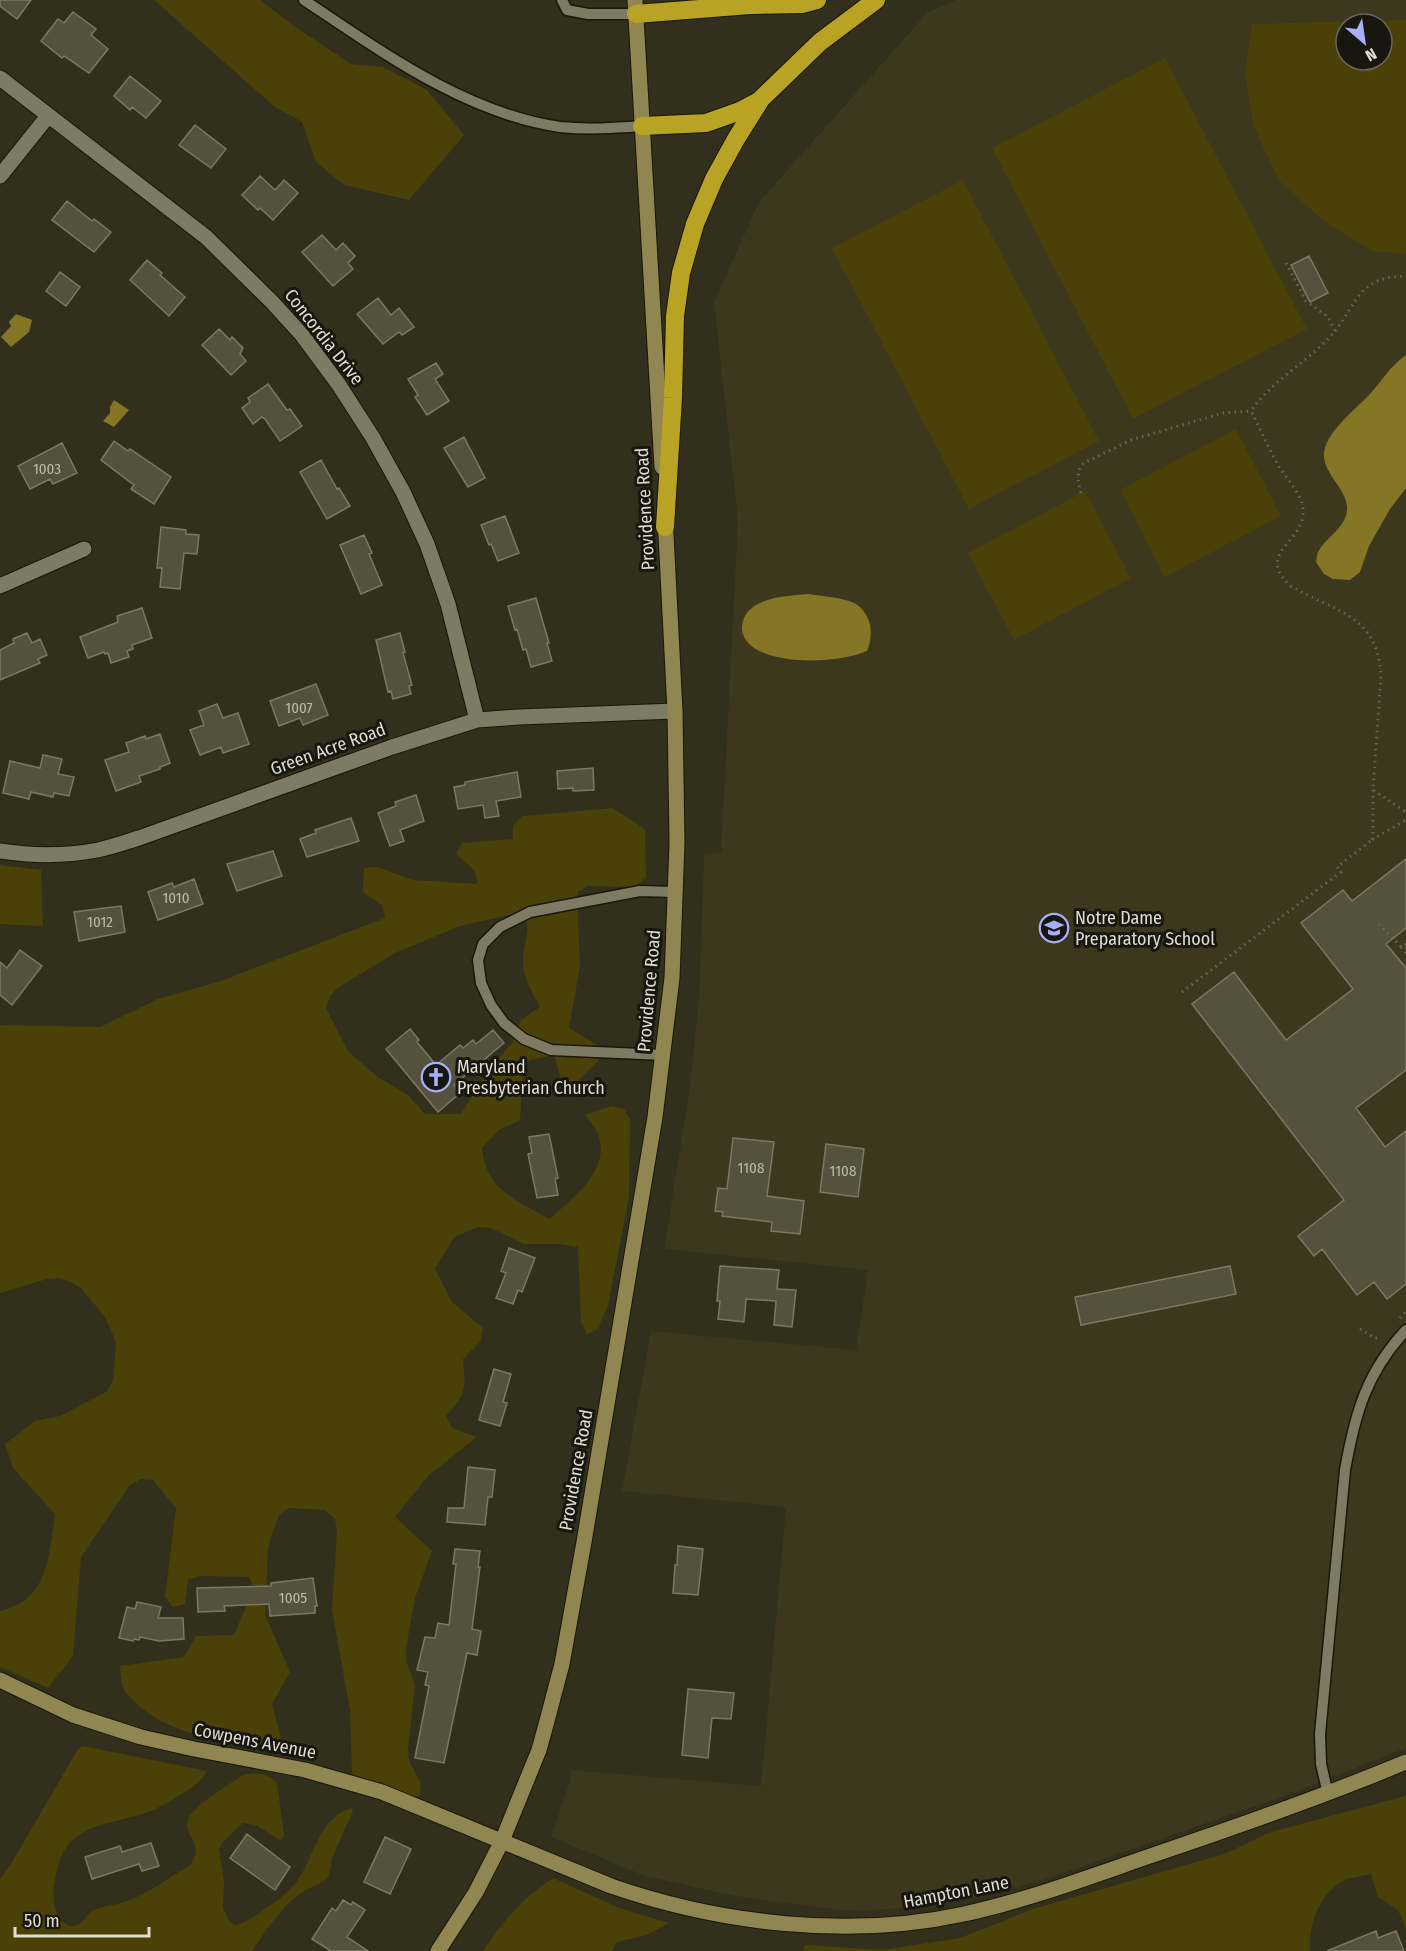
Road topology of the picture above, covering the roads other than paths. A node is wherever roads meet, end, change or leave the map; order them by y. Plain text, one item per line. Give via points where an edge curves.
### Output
1 (304, 0) edge
2 (562, 0) edge
3 (732, 0) edge
4 (817, 0) edge
5 (876, 0) edge
6 (750, 5) junction
7 (636, 7) edge
8 (0, 78) edge
9 (761, 99) junction
10 (48, 116) junction
11 (642, 126) junction
12 (0, 176) edge
13 (665, 527) junction
14 (84, 549) dead end
15 (0, 586) edge
16 (675, 711) junction
17 (477, 720) junction
18 (0, 851) edge
19 (676, 892) junction
20 (664, 1055) junction
21 (1406, 1330) edge
22 (0, 1680) edge
23 (1406, 1762) edge
24 (1328, 1794) junction
25 (502, 1841) junction
26 (438, 1951) edge

1 - 11 lane via 402,63 485,106 536,123 572,128
2 - 7 lane via 567,10 588,14
3 - 6 highway
4 - 6 highway
5 - 9 highway via 820,42
6 - 7 highway
7 - 11 street, Providence Road
8 - 10 street, Concordia Drive
9 - 11 highway via 706,123
9 - 13 highway via 714,179 695,224 681,273 675,316
10 - 12 street
10 - 17 street, Concordia Drive via 206,237 302,335 339,385 398,483 427,544 448,604
11 - 13 street, Providence Road
13 - 16 street, Providence Road
14 - 15 street
16 - 17 street, Green Acre Road
16 - 19 street, Providence Road
17 - 18 street, Green Acre Road via 99,850 60,854
19 - 20 street, Providence Road
19 - 20 lane via 622,893 530,912 500,927 483,944 478,960 481,983 491,1005 504,1023 524,1039 551,1050
20 - 25 street, Providence Road via 562,1664 539,1750
21 - 24 lane via 1370,1380 1352,1432 1347,1461 1320,1734
22 - 25 street, Cowpens Avenue via 73,1715 106,1726 194,1749 341,1779 412,1803
23 - 24 street, Hampton Lane
24 - 25 street, Hampton Lane via 1017,1900 961,1914 882,1924 789,1923 693,1910 611,1886
25 - 26 street, Providence Road via 476,1892

